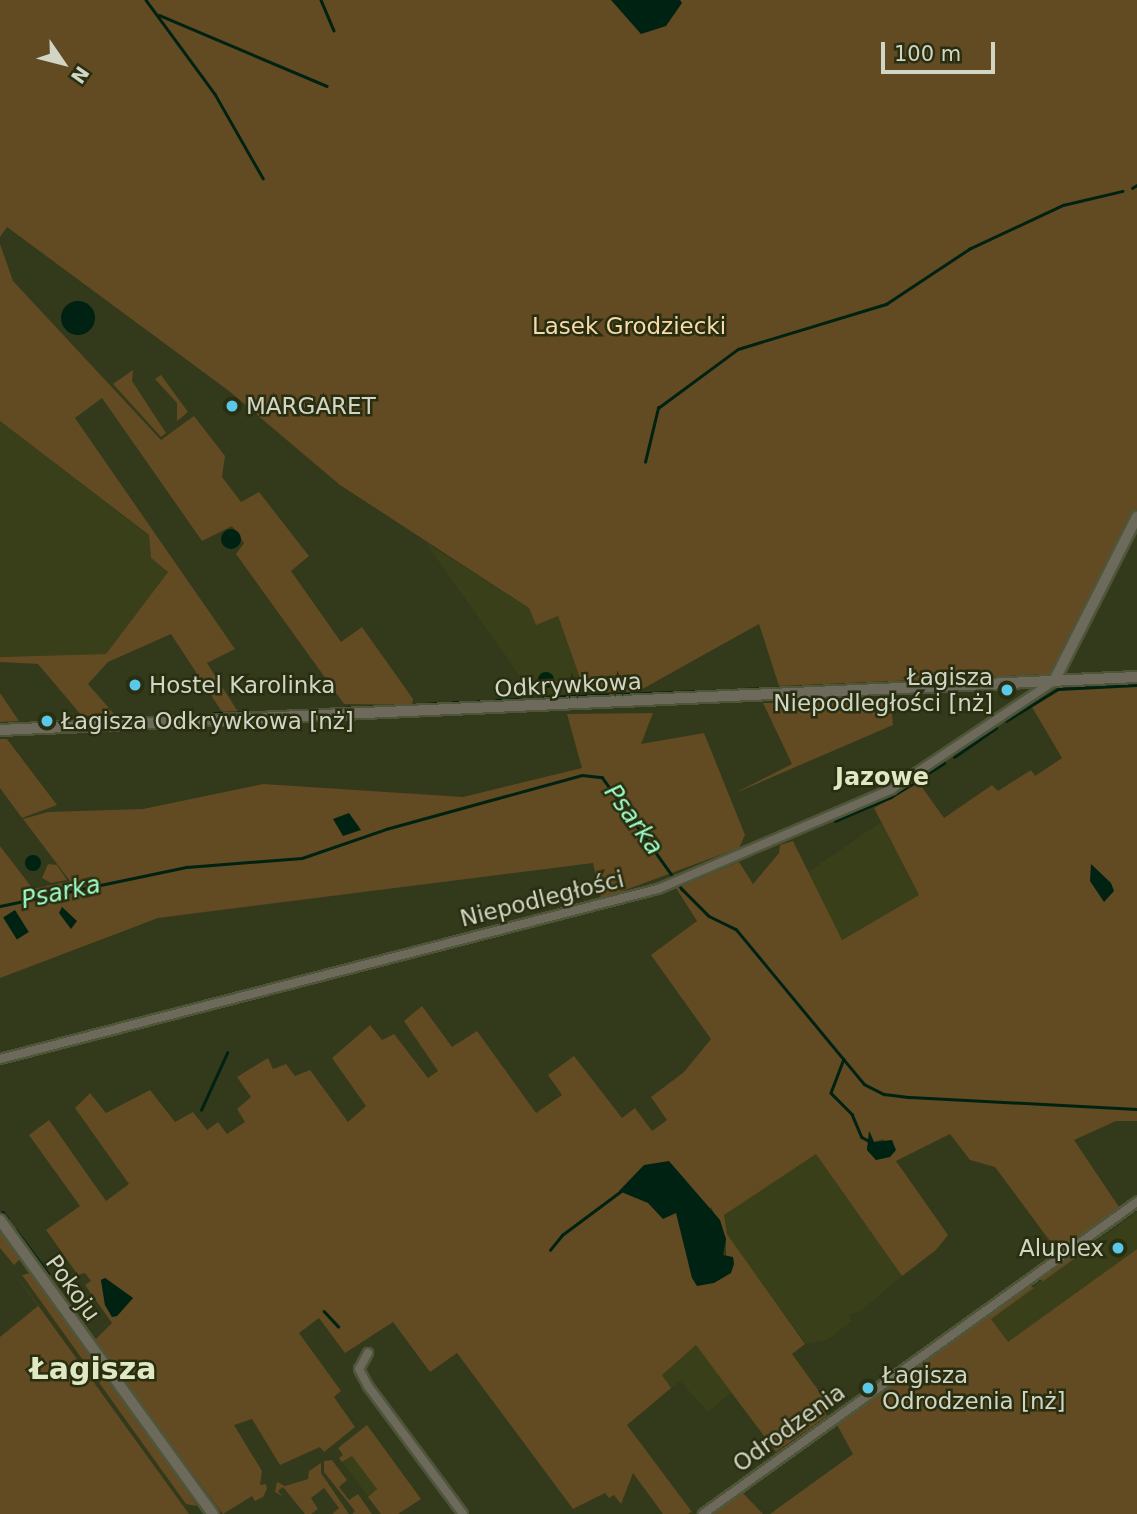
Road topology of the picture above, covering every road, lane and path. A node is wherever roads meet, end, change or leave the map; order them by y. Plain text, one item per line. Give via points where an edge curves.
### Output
1 (1137, 517) edge
2 (1137, 677) edge
3 (1054, 681) junction
4 (0, 730) edge
5 (0, 1059) edge
6 (1137, 1202) edge
7 (0, 1220) edge
8 (368, 1353) dead end
9 (213, 1514) edge
10 (463, 1514) edge
11 (703, 1514) edge

1 - 3 street
2 - 3 street, Odkrywkowa
3 - 4 street, Odkrywkowa
3 - 5 street, Niepodległości via 892,789 670,884
6 - 11 street, Odrodzenia
7 - 9 street, Pokoju
8 - 10 street via 359,1368 368,1386

